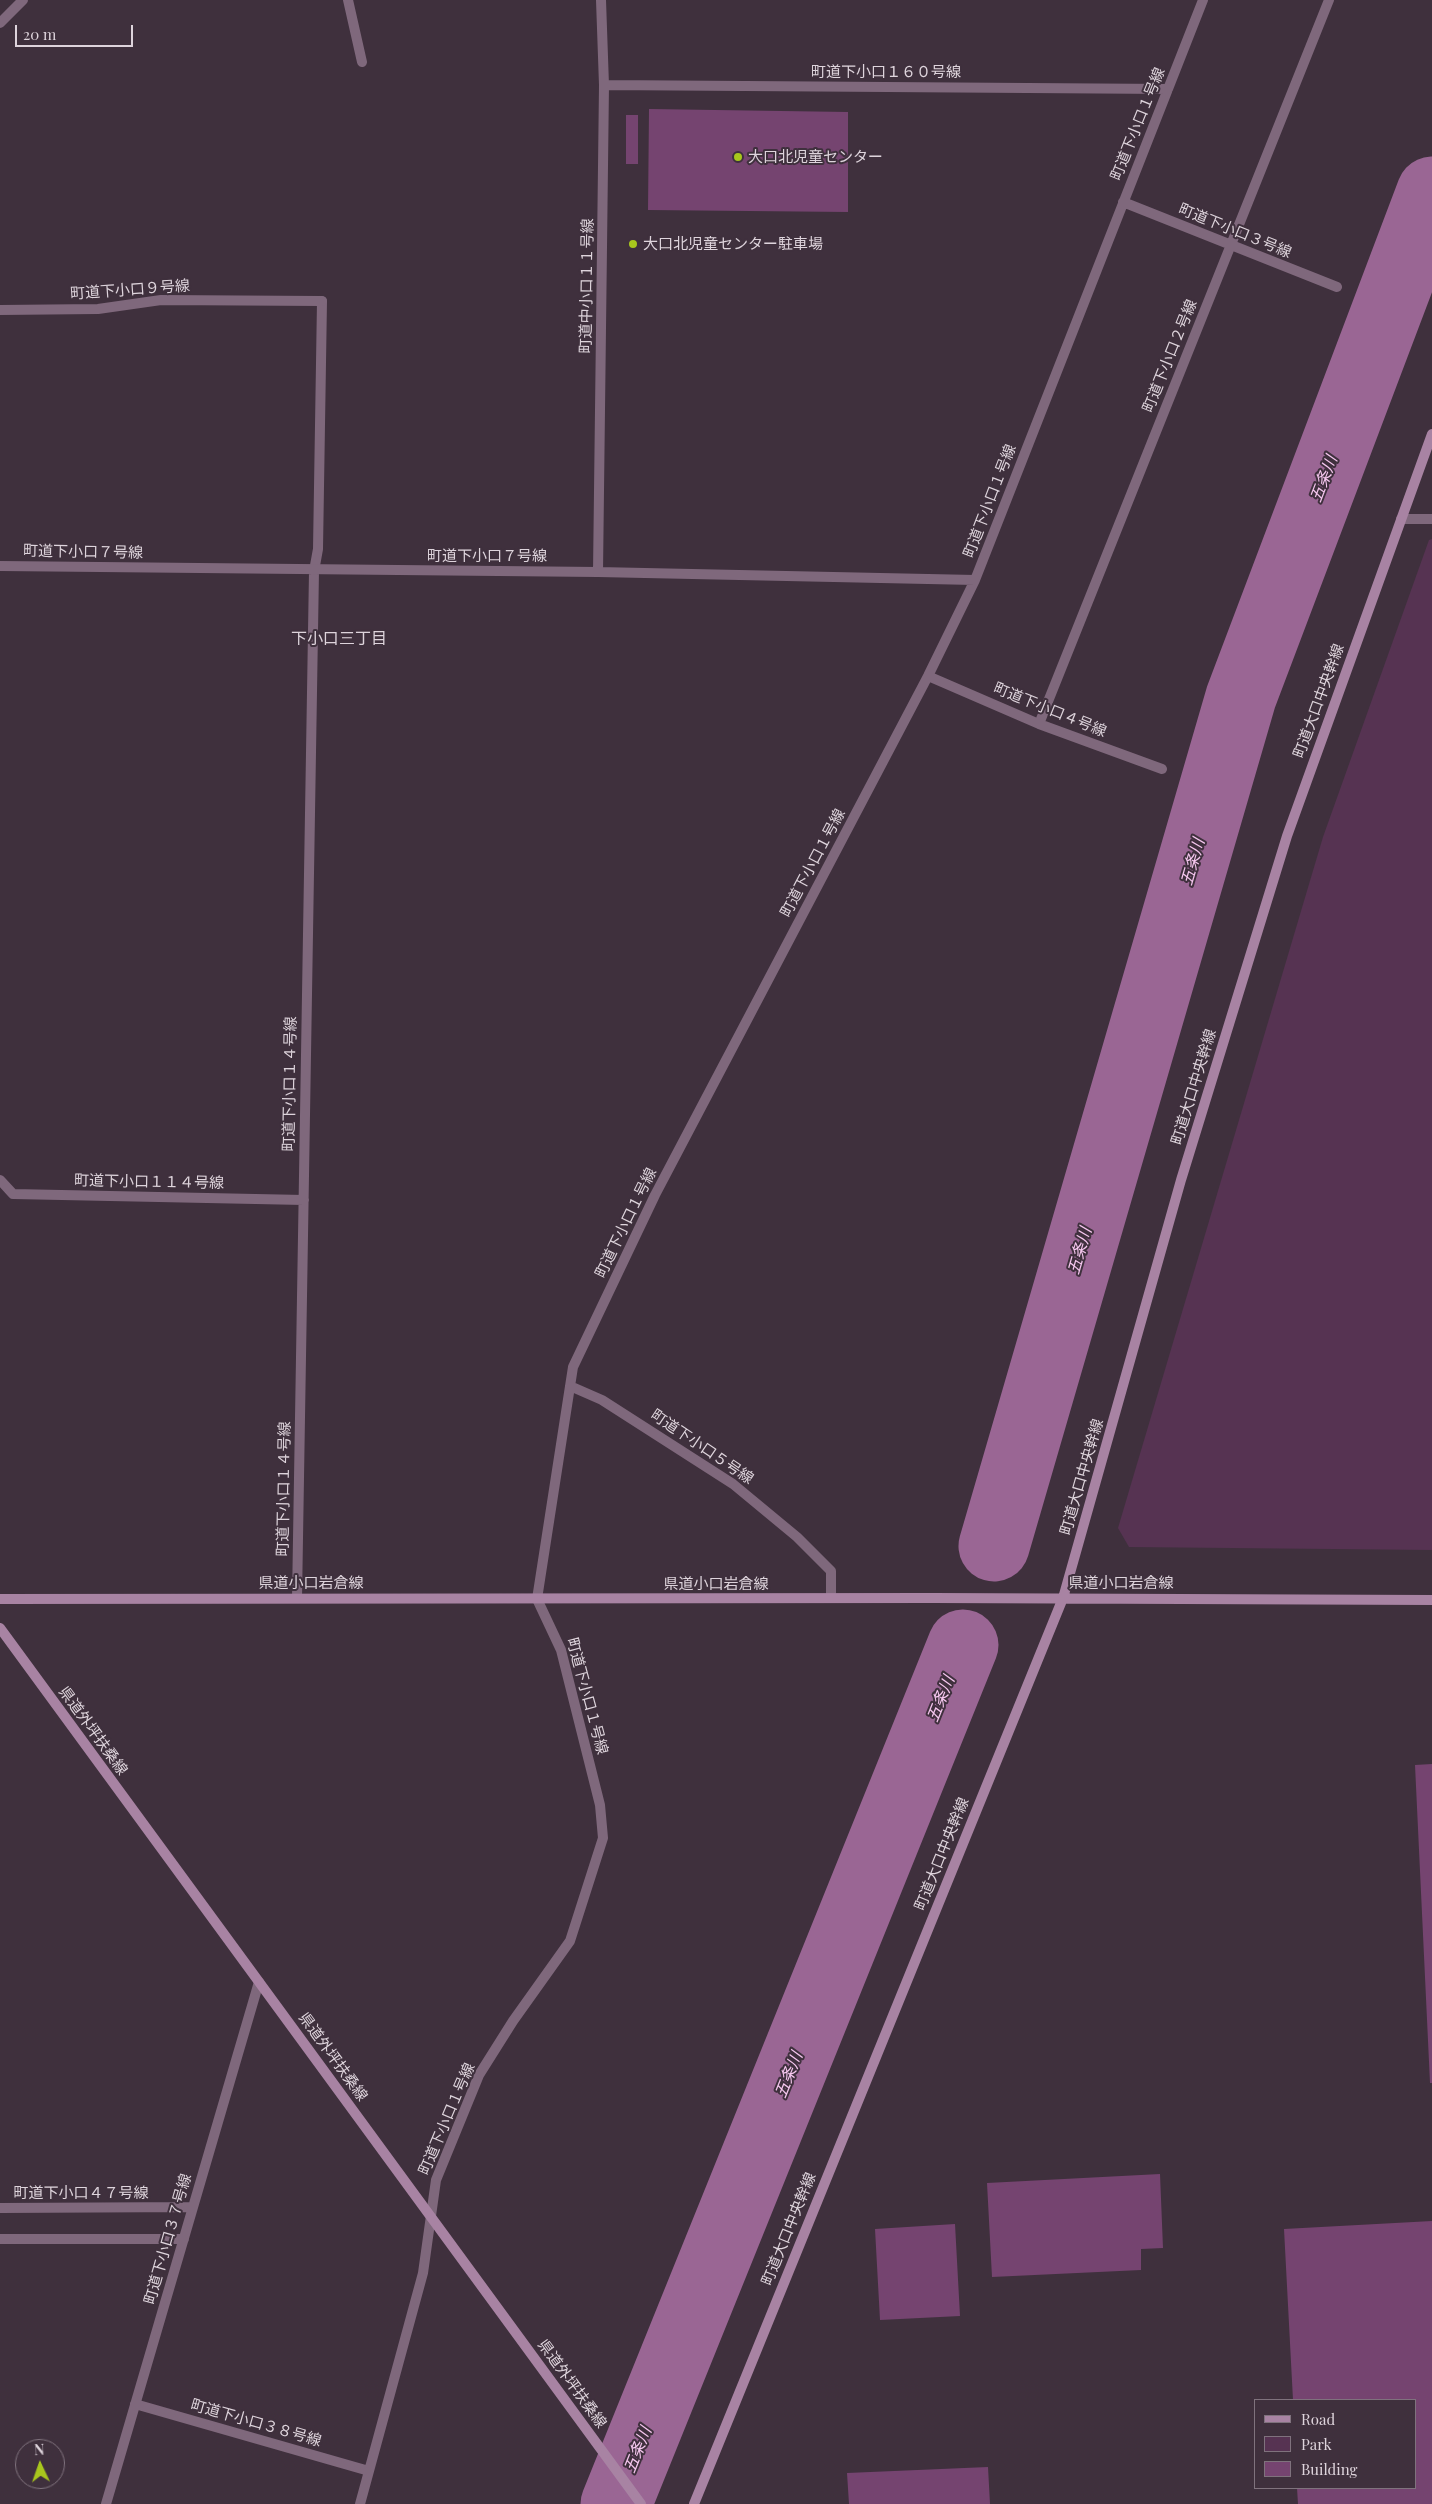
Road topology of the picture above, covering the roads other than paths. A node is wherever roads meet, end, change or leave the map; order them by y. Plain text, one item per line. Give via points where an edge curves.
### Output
1 (24, 0) edge
2 (348, 0) edge
3 (601, 0) edge
4 (1203, 0) edge
5 (1329, 0) edge
6 (0, 23) edge
7 (362, 62) dead end
8 (604, 85) junction
9 (1168, 89) junction
10 (1123, 202) junction
11 (1231, 246) junction
12 (1337, 287) dead end
13 (322, 301) joint
14 (0, 310) edge
15 (1432, 434) edge
16 (1432, 519) edge
17 (1401, 520) junction
18 (0, 566) edge
19 (314, 570) junction
20 (598, 572) junction
21 (975, 580) junction
22 (928, 676) junction
23 (1039, 724) junction
24 (1162, 769) dead end
25 (0, 1180) edge
26 (304, 1200) junction
27 (570, 1386) junction
28 (297, 1598) junction
29 (832, 1598) junction
30 (1063, 1598) junction
31 (0, 1599) edge
32 (537, 1599) junction
33 (1432, 1600) edge
34 (0, 1628) edge
35 (259, 1982) junction
36 (193, 2207) junction
37 (0, 2208) edge
38 (431, 2217) junction
39 (0, 2239) edge
40 (184, 2239) junction
41 (135, 2404) junction
42 (369, 2471) junction
43 (106, 2504) edge
44 (360, 2504) edge
45 (641, 2504) edge
46 (694, 2504) edge

1 - 6 street
2 - 7 street
3 - 8 street, 町道中小口１１号線
4 - 9 street, 町道下小口１号線
5 - 11 street, 町道下小口２号線
8 - 9 street, 町道下小口１６０号線
8 - 20 street, 町道中小口１１号線
9 - 10 street, 町道下小口１号線
10 - 11 street, 町道下小口３号線
10 - 21 street, 町道下小口１号線
11 - 12 street, 町道下小口３号線
11 - 23 street, 町道下小口２号線
13 - 14 street, 町道下小口９号線 via 160,300 98,309
13 - 19 street, 町道下小口１４号線 via 318,549
15 - 17 main road, 町道大口中央幹線
16 - 17 street
17 - 30 main road, 町道大口中央幹線 via 1284,846 1182,1180
18 - 19 street, 町道下小口７号線
19 - 20 street, 町道下小口７号線
19 - 26 street, 町道下小口１４号線
20 - 21 street, 町道下小口７号線
21 - 22 street, 町道下小口１号線
22 - 23 street, 町道下小口４号線
22 - 27 street, 町道下小口１号線 via 656,1195 573,1367
23 - 24 street, 町道下小口４号線
25 - 26 street, 町道下小口１１４号線 via 13,1194
26 - 28 street, 町道下小口１４号線
27 - 29 street, 町道下小口５号線 via 602,1400 733,1484 797,1537 831,1571
27 - 32 street, 町道下小口１号線
28 - 31 main road, 県道小口岩倉線
28 - 32 main road, 県道小口岩倉線
29 - 30 main road, 県道小口岩倉線
29 - 32 main road, 県道小口岩倉線
30 - 33 main road, 県道小口岩倉線
30 - 46 main road, 町道大口中央幹線
32 - 38 street, 町道下小口１号線 via 561,1650 600,1805 603,1838 570,1941 479,2075 436,2180
34 - 35 main road, 県道外坪扶桑線
35 - 36 street, 町道下小口３７号線
35 - 38 main road, 県道外坪扶桑線
36 - 37 street, 町道下小口４７号線
36 - 40 street, 町道下小口３７号線
38 - 42 street, 町道下小口１号線 via 423,2273
38 - 45 main road, 県道外坪扶桑線
39 - 40 street
40 - 41 street, 町道下小口３７号線
41 - 42 street, 町道下小口３８号線
41 - 43 street, 町道下小口３７号線
42 - 44 street, 町道下小口１号線

